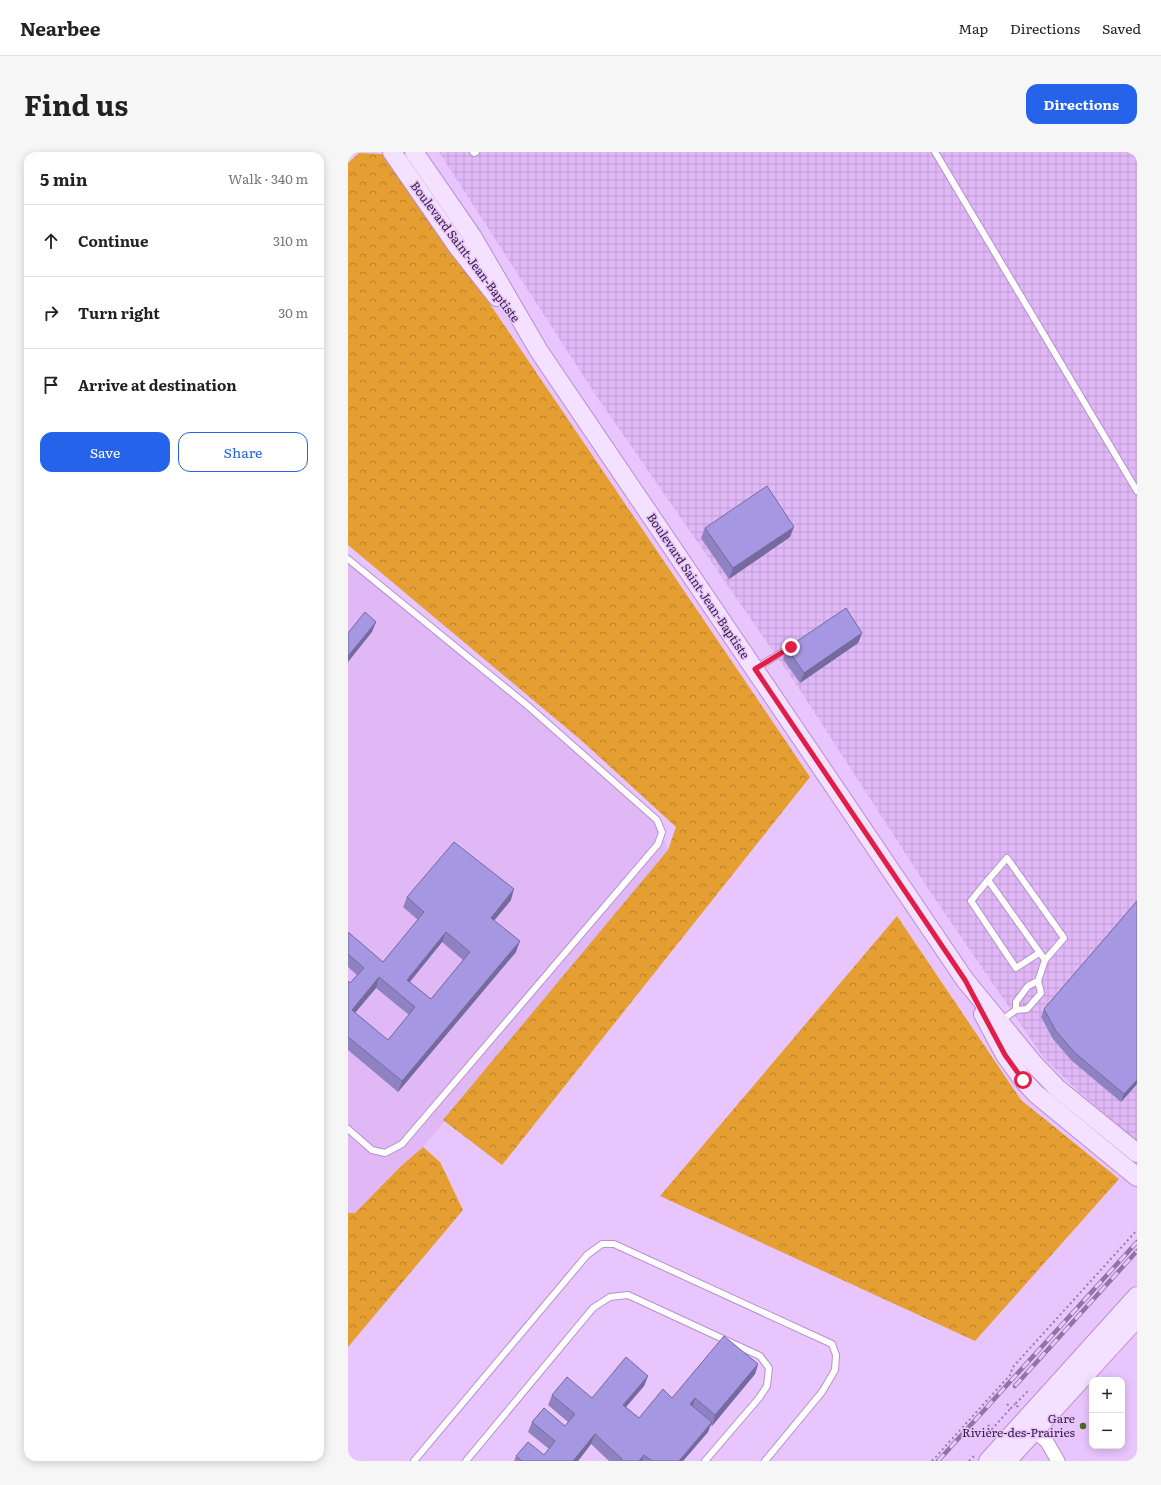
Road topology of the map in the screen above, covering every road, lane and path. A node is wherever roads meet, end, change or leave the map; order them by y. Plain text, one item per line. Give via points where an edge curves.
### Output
1 (392, 152) edge
2 (935, 152) edge
3 (417, 153) edge
4 (539, 351) junction
5 (1137, 491) edge
6 (348, 559) edge
7 (791, 647) edge
8 (755, 669) junction
9 (988, 880) junction
10 (1039, 953) junction
11 (1045, 960) junction
12 (965, 980) junction
13 (1038, 981) junction
14 (1016, 1010) junction
15 (999, 1021) junction
16 (348, 1129) edge
17 (1137, 1153) edge
18 (1137, 1177) edge
19 (1137, 1230) edge
20 (1137, 1296) edge
21 (1137, 1318) edge
22 (1007, 1404) dead end
23 (1015, 1404) dead end
24 (1011, 1408) junction
25 (988, 1425) dead end
26 (1029, 1426) junction
27 (414, 1461) edge
28 (466, 1461) edge
29 (706, 1461) edge
30 (764, 1461) edge
31 (932, 1461) edge
32 (988, 1461) edge
33 (1007, 1461) edge
34 (1058, 1461) edge

1 - 4 main road, Boulevard Saint-Jean-Baptiste via 457,246
2 - 5 lane
3 - 4 main road, Boulevard Saint-Jean-Baptiste via 472,236
4 - 8 main road, Boulevard Saint-Jean-Baptiste
6 - 16 lane via 528,706 657,820 662,832 658,844 402,1144 385,1153 372,1150
7 - 8 lane
8 - 12 main road, Boulevard Saint-Jean-Baptiste
9 - 10 lane
9 - 10 lane via 971,901 1016,968
9 - 11 lane via 1007,858 1064,938
10 - 11 lane
11 - 13 lane
12 - 15 main road, Boulevard Saint-Jean-Baptiste
12 - 18 main road, Boulevard Saint-Jean-Baptiste via 1005,1055 1023,1080 1046,1103
13 - 14 lane via 1028,986 1016,1002
13 - 14 lane via 1040,993 1027,1009
14 - 15 lane
15 - 17 main road, Boulevard Saint-Jean-Baptiste via 1057,1088
19 - 31 path
20 - 26 main road
21 - 26 main road
22 - 24 path
23 - 24 path
24 - 25 path via 992,1429
26 - 32 main road
26 - 33 main road
26 - 34 street via 1047,1442
27 - 30 lane via 587,1255 602,1244 614,1244 832,1344 836,1355 835,1370 822,1392
28 - 29 lane via 593,1308 610,1297 628,1295 760,1356 769,1368 767,1386 759,1398

